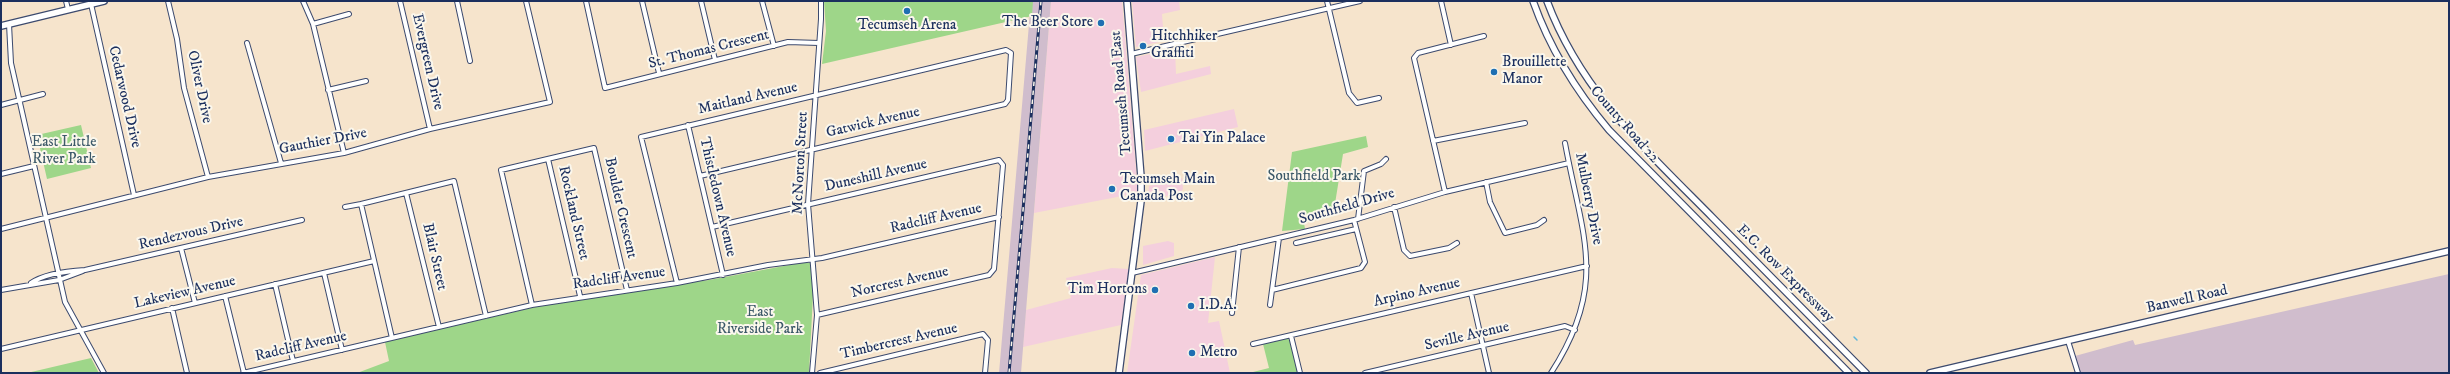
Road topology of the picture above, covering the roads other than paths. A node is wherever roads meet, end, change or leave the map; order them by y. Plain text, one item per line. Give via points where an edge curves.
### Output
1 (66, 1) edge
2 (104, 1) edge
3 (168, 1) edge
4 (303, 1) edge
5 (400, 1) edge
6 (457, 1) edge
7 (526, 1) edge
8 (586, 1) edge
9 (642, 1) edge
10 (701, 1) edge
11 (762, 1) edge
12 (821, 1) edge
13 (1127, 1) edge
14 (1327, 1) edge
15 (1360, 1) edge
16 (1441, 1) edge
17 (1533, 1) edge
18 (1547, 1) edge
19 (91, 4) junction
20 (1329, 8) junction
21 (68, 10) junction
22 (349, 14) dead end
23 (8, 24) junction
24 (313, 24) junction
25 (1, 26) edge
26 (1484, 36) dead end
27 (819, 42) junction
28 (248, 43) dead end
29 (1452, 44) junction
30 (774, 46) junction
31 (1131, 54) junction
32 (715, 60) junction
33 (470, 61) dead end
34 (659, 73) junction
35 (366, 80) dead end
36 (328, 90) junction
37 (43, 94) dead end
38 (816, 95) junction
39 (1379, 98) dead end
40 (18, 101) junction
41 (1005, 104) joint
42 (1, 105) edge
43 (1525, 123) dead end
44 (688, 125) junction
45 (430, 129) junction
46 (1433, 141) junction
47 (1565, 143) dead end
48 (812, 150) junction
49 (344, 153) junction
50 (548, 159) junction
51 (1386, 159) dead end
52 (281, 163) junction
53 (1569, 163) junction
54 (34, 166) junction
55 (1, 174) edge
56 (700, 176) junction
57 (208, 178) junction
58 (1486, 182) junction
59 (1687, 191) joint
60 (1444, 192) junction
61 (406, 193) junction
62 (134, 195) junction
63 (1672, 195) joint
64 (360, 204) junction
65 (808, 204) junction
66 (346, 207) dead end
67 (1394, 207) junction
68 (999, 217) junction
69 (45, 218) junction
70 (1356, 219) junction
71 (302, 220) dead end
72 (1544, 220) dead end
73 (712, 227) junction
74 (1, 229) edge
75 (1356, 229) junction
76 (1278, 238) junction
77 (1296, 243) dead end
78 (1457, 243) dead end
79 (1239, 247) junction
80 (181, 248) junction
81 (2449, 251) edge
82 (813, 258) junction
83 (374, 262) junction
84 (1587, 266) junction
85 (85, 270) junction
86 (324, 273) junction
87 (1132, 273) junction
88 (58, 274) junction
89 (723, 275) junction
90 (59, 280) junction
91 (31, 283) junction
92 (677, 283) junction
93 (275, 284) junction
94 (1, 290) edge
95 (627, 290) junction
96 (1272, 290) junction
97 (1471, 293) junction
98 (226, 296) junction
99 (580, 296) junction
100 (194, 303) junction
101 (532, 305) junction
102 (1270, 305) dead end
103 (172, 308) junction
104 (1232, 313) dead end
105 (817, 315) junction
106 (486, 316) junction
107 (439, 327) junction
108 (1575, 330) junction
109 (81, 331) junction
110 (1292, 336) junction
111 (392, 338) junction
112 (2068, 341) junction
113 (1253, 344) dead end
114 (1483, 345) junction
115 (1, 349) edge
116 (342, 350) junction
117 (293, 361) junction
118 (104, 373) edge
119 (187, 373) edge
120 (243, 373) edge
121 (812, 373) edge
122 (820, 373) edge
123 (986, 373) edge
124 (1119, 373) edge
125 (1300, 373) edge
126 (1365, 373) edge
127 (1489, 373) edge
128 (1551, 373) edge
129 (1849, 373) edge
130 (1866, 373) edge
131 (1930, 373) edge
132 (2078, 373) edge

1 - 21 street
2 - 19 main road
3 - 57 street, Oliver Drive via 177,38 184,88
4 - 24 street
5 - 45 street, Evergreen Drive
6 - 33 street
7 - 45 street, Gauthier Drive via 550,102
8 - 34 street, St. Thomas Crescent via 604,88
9 - 34 street
10 - 32 street
11 - 30 street
12 - 27 street, McNorton Street
13 - 31 main road, Tecumseh Road East
14 - 20 street
15 - 20 street
16 - 29 street
17 - 63 main road, County Road 22 via 1557,56 1592,111
18 - 59 main road, County Road 22 via 1565,44 1600,99
19 - 21 main road
19 - 62 street, Cedarwood Drive
20 - 31 street
20 - 39 street via 1349,92 1358,102
21 - 23 main road
22 - 24 street
23 - 25 main road
23 - 40 street via 11,63
24 - 36 street
26 - 29 street
27 - 30 street, St. Thomas Crescent via 788,42
27 - 38 street, McNorton Street
28 - 52 street
29 - 46 street via 1418,53 1414,58
30 - 32 street, St. Thomas Crescent
31 - 87 main road, Tecumseh Road East via 1141,178 1141,201
32 - 34 street, St. Thomas Crescent
35 - 36 street
36 - 49 street
37 - 40 street
38 - 41 street, Maitland Avenue via 1006,50 1011,53 1008,100
38 - 44 street, Maitland Avenue
38 - 48 street, McNorton Street
40 - 42 street
40 - 54 street
41 - 48 street, Gatwick Avenue
43 - 46 street
44 - 56 street, Thistledown Avenue
44 - 92 street, Maitland Avenue via 641,137
45 - 49 street, Gauthier Drive
46 - 60 street
47 - 53 street, Mulberry Drive
48 - 56 street, Gatwick Avenue
48 - 65 street, McNorton Street
49 - 52 street, Gauthier Drive via 313,160
50 - 95 street, Boulder Crescent via 594,148
50 - 99 street, Rockland Street
50 - 101 street, Boulder Crescent via 501,170
51 - 70 street via 1364,171
52 - 57 street, Gauthier Drive
53 - 58 street, Southfield Drive
53 - 84 street, Mulberry Drive via 1582,216
54 - 55 street
54 - 69 street
56 - 73 street, Thistledown Avenue
57 - 62 street, Gauthier Drive
58 - 60 street, Southfield Drive
58 - 72 street via 1490,202 1505,233 1537,225
59 - 130 main road, E.C. Row Expressway
60 - 67 street, Southfield Drive
61 - 64 street
61 - 106 street via 454,181
61 - 107 street, Blair Street
62 - 69 street, Gauthier Drive via 123,200
63 - 129 main road, E.C. Row Expressway
64 - 66 street
64 - 83 street
65 - 68 street, Duneshill Avenue via 999,160 1003,165
65 - 73 street, Duneshill Avenue
65 - 82 street, McNorton Street
67 - 70 street, Southfield Drive
67 - 78 street via 1404,250 1410,256 1449,248
68 - 82 street, Radcliff Avenue
68 - 105 street, Norcrest Avenue via 994,269 989,275
69 - 74 street, Gauthier Drive
69 - 88 street
70 - 75 street
70 - 76 street, Southfield Drive
71 - 80 street, Rendezvous Drive
73 - 89 street, Thistledown Avenue
75 - 77 street
75 - 96 street via 1364,262 1361,268
76 - 79 street, Southfield Drive
76 - 96 street
79 - 87 street, Southfield Drive
79 - 104 street
80 - 85 street, Rendezvous Drive
80 - 100 street
81 - 112 main road, Banwell Road
82 - 89 street, Radcliff Avenue
82 - 105 street, McNorton Street
83 - 86 street, Lakeview Avenue
83 - 111 street
84 - 97 street, Arpino Avenue
84 - 108 street, Mulberry Drive via 1584,300
85 - 88 street, Rendezvous Drive
85 - 90 street, Rendezvous Drive
86 - 93 street, Lakeview Avenue
86 - 116 street
87 - 124 main road, Tecumseh Road East
88 - 90 street
88 - 91 street, Rendezvous Drive
89 - 92 street, Radcliff Avenue
90 - 91 street, Rendezvous Drive
90 - 109 street via 65,302
91 - 94 street, Rendezvous Drive
92 - 95 street, Radcliff Avenue
93 - 98 street, Lakeview Avenue
93 - 117 street
95 - 99 street, Radcliff Avenue
96 - 102 street
97 - 110 street, Arpino Avenue
97 - 114 street
98 - 100 street, Lakeview Avenue
98 - 120 street
99 - 101 street, Radcliff Avenue
100 - 103 street, Lakeview Avenue
101 - 106 street, Radcliff Avenue
103 - 109 street, Lakeview Avenue
103 - 119 street
105 - 121 street, McNorton Street
106 - 107 street, Radcliff Avenue
107 - 111 street, Radcliff Avenue
108 - 114 street, Seville Avenue via 1565,326
108 - 128 street, Mulberry Drive
109 - 115 street, Lakeview Avenue
109 - 118 street
110 - 113 street, Arpino Avenue
110 - 125 street
111 - 116 street, Radcliff Avenue
112 - 131 main road, Banwell Road
112 - 132 street
114 - 126 street, Seville Avenue
114 - 127 street
116 - 117 street, Radcliff Avenue
117 - 120 street, Radcliff Avenue
122 - 123 street, Timbercrest Avenue via 983,334 988,340

